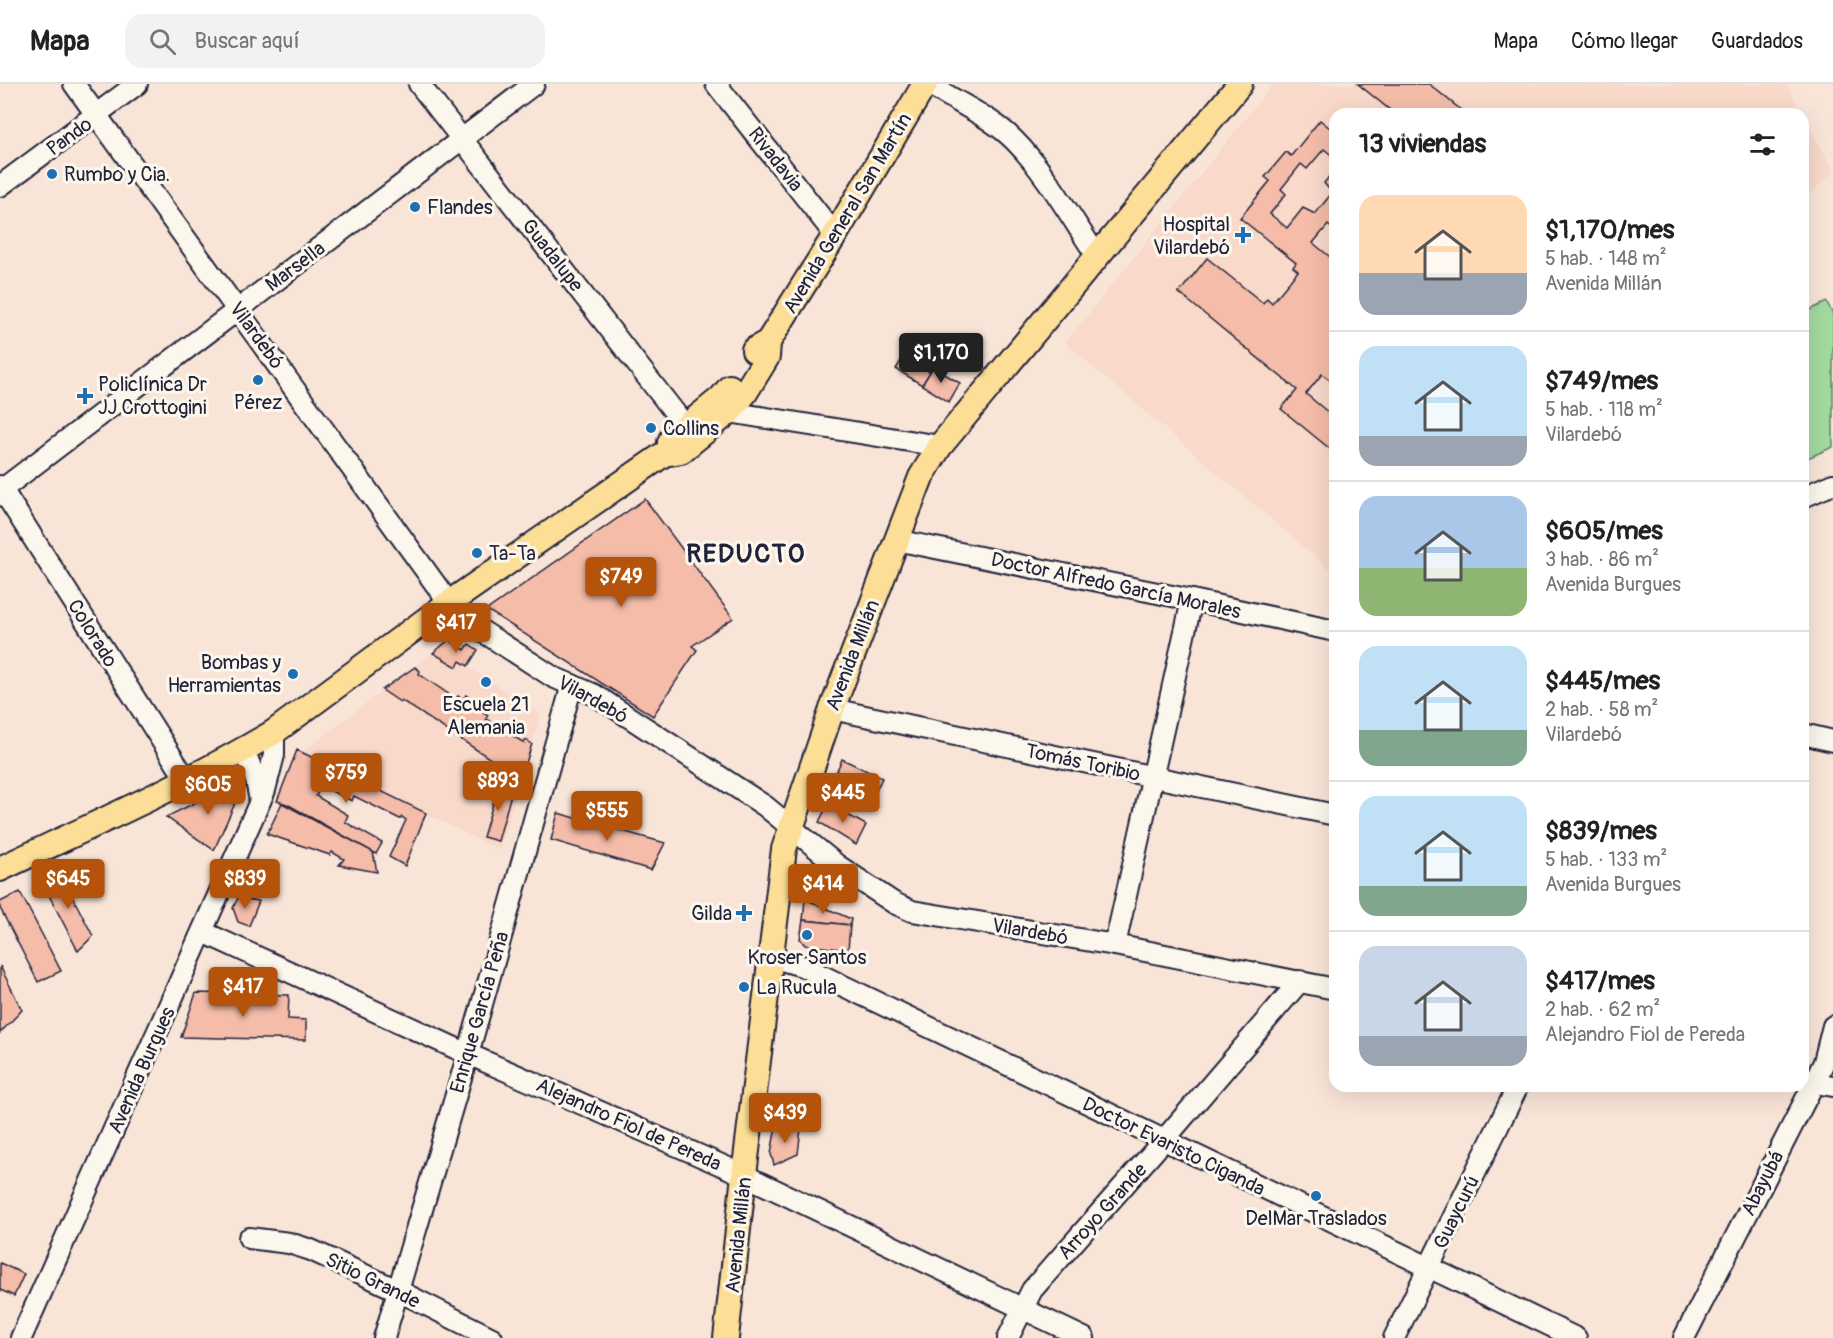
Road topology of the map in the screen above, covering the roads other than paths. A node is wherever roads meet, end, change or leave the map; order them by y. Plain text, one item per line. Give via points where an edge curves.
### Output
1 (74, 84) edge
2 (137, 84) edge
3 (419, 84) edge
4 (534, 84) edge
5 (716, 84) edge
6 (927, 84) edge
7 (1240, 84) edge
8 (96, 115) junction
9 (462, 138) junction
10 (0, 186) edge
11 (836, 235) junction
12 (1097, 256) junction
13 (238, 309) junction
14 (725, 405) junction
15 (686, 428) junction
16 (940, 446) junction
17 (664, 454) junction
18 (1833, 484) edge
19 (1, 489) edge
20 (1809, 494) edge
21 (896, 540) junction
22 (1192, 600) junction
23 (449, 603) junction
24 (1329, 631) edge
25 (572, 685) junction
26 (832, 709) junction
27 (274, 732) junction
28 (1809, 735) edge
29 (1833, 741) edge
30 (244, 750) junction
31 (1152, 777) junction
32 (186, 779) junction
33 (260, 801) junction
34 (1329, 814) edge
35 (790, 828) junction
36 (0, 869) edge
37 (203, 932) junction
38 (1115, 945) junction
39 (771, 957) junction
40 (1300, 981) junction
41 (1329, 988) edge
42 (1833, 1026) edge
43 (468, 1054) junction
44 (1817, 1083) edge
45 (1515, 1092) edge
46 (1163, 1141) junction
47 (744, 1175) junction
48 (249, 1238) dead end
49 (1429, 1267) junction
50 (397, 1290) junction
51 (1022, 1308) junction
52 (21, 1338) edge
53 (384, 1338) edge
54 (492, 1338) edge
55 (726, 1338) edge
56 (1008, 1338) edge
57 (1084, 1338) edge
58 (1394, 1338) edge
59 (1576, 1338) edge
60 (1683, 1338) edge

1 - 8 street, Vilardebó
2 - 8 street, Pando
3 - 9 street, Guadalupe
4 - 9 street, Marsella
5 - 11 street, Rivadavia
6 - 11 main road, Avenida General San Martín
6 - 12 street via 998,126 1014,140
7 - 12 main road, Avenida Millán
8 - 10 street, Pando
8 - 13 street, Vilardebó
9 - 13 street, Marsella
9 - 15 street, Guadalupe
11 - 14 main road, Avenida General San Martín via 768,342 767,357 745,393
12 - 16 main road, Avenida Millán
13 - 19 street, Marsella
13 - 23 street, Vilardebó
14 - 15 main road, Avenida General San Martín
14 - 16 street
14 - 17 main road, Avenida General San Martín via 681,451
15 - 17 main road, Avenida General San Martín via 672,438
16 - 21 main road, Avenida Millán via 921,477
17 - 23 main road, Avenida General San Martín
18 - 20 street
19 - 32 street, Colorado
21 - 22 street, Doctor Alfredo García Morales
21 - 26 main road, Avenida Millán
22 - 24 street, Doctor Alfredo García Morales
22 - 31 street
23 - 25 street, Vilardebó via 471,624
23 - 27 main road, Avenida General San Martín
25 - 35 street, Vilardebó via 595,695 765,806
25 - 43 street, Enrique García Peña
26 - 31 street, Tomás Toribio
26 - 35 main road, Avenida Millán
27 - 30 main road, Avenida General San Martín
27 - 33 street, Avenida Burgues via 274,754
28 - 29 street
30 - 32 main road, Avenida General San Martín
30 - 33 street
31 - 34 street, Tomás Toribio
31 - 38 street
32 - 36 main road, Avenida General San Martín
33 - 37 street, Avenida Burgues
35 - 38 street, Vilardebó via 837,865 912,911
35 - 39 main road, Avenida Millán
37 - 43 street, Alejandro Fiol de Pereda
37 - 52 street, Avenida Burgues
38 - 40 street, Vilardebó
39 - 46 street, Doctor Evaristo Ciganda via 802,966
39 - 47 main road, Avenida Millán
40 - 41 street, Vilardebó
40 - 46 street, Arroyo Grande
42 - 44 street, Abayubá
43 - 47 street, Alejandro Fiol de Pereda
43 - 50 street, Enrique García Peña
44 - 60 street, Abayubá
45 - 49 street, Guaycurú
46 - 49 street, Doctor Evaristo Ciganda
46 - 51 street, Arroyo Grande via 1032,1290
47 - 51 street, Alejandro Fiol de Pereda
47 - 55 main road, Avenida Millán
48 - 50 street, Sitio Grande via 311,1250
49 - 58 street, Guaycurú
49 - 59 street, Doctor Evaristo Ciganda
50 - 53 street, Enrique García Peña
50 - 54 street, Sitio Grande
51 - 56 street, Arroyo Grande
51 - 57 street, Alejandro Fiol de Pereda

